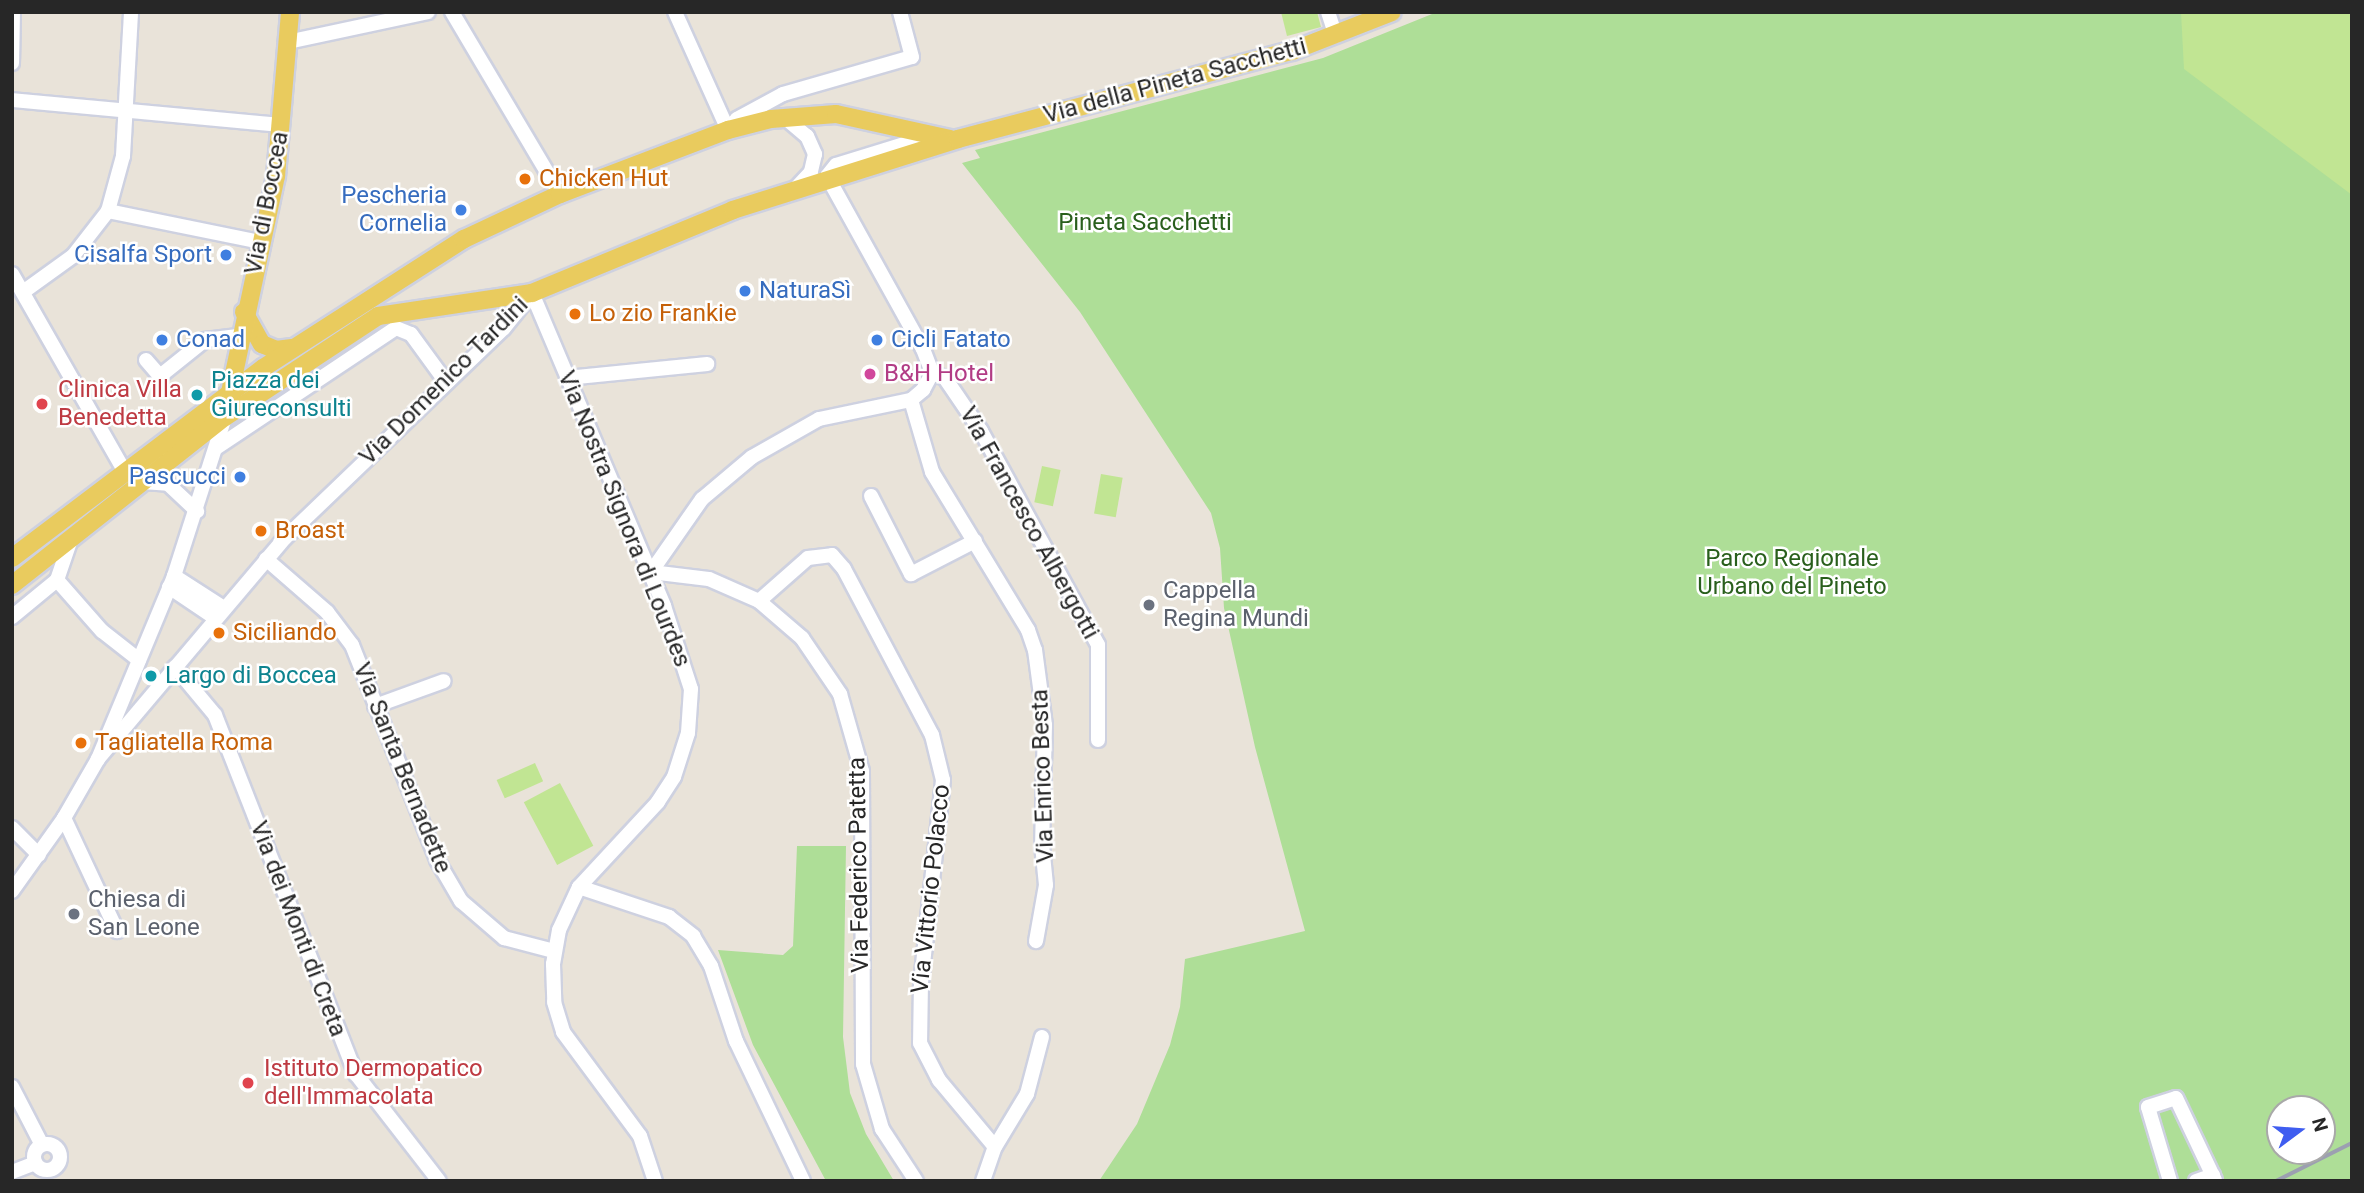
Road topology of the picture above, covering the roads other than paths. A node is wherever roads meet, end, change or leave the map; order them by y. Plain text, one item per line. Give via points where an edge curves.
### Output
1 (13, 12) edge
2 (131, 12) edge
3 (290, 12) edge
4 (428, 12) edge
5 (452, 12) edge
6 (675, 12) edge
7 (900, 12) edge
8 (1328, 12) edge
9 (1392, 12) edge
10 (1336, 36) junction
11 (288, 42) junction
12 (12, 63) edge
13 (12, 100) edge
14 (126, 109) junction
15 (784, 117) junction
16 (282, 125) junction
17 (728, 130) junction
18 (927, 137) junction
19 (954, 140) junction
20 (828, 180) junction
21 (791, 192) junction
22 (560, 194) junction
23 (108, 211) junction
24 (261, 242) junction
25 (12, 274) edge
26 (23, 292) junction
27 (532, 293) junction
28 (244, 312) junction
29 (240, 336) junction
30 (296, 347) junction
31 (146, 360) dead end
32 (707, 364) dead end
33 (932, 373) junction
34 (567, 379) junction
35 (446, 382) junction
36 (230, 391) junction
37 (911, 400) junction
38 (225, 417) junction
39 (216, 448) junction
40 (124, 470) junction
41 (141, 482) junction
42 (871, 496) dead end
43 (197, 511) junction
44 (71, 539) junction
45 (975, 541) junction
46 (12, 558) edge
47 (266, 559) junction
48 (651, 572) junction
49 (57, 580) junction
50 (171, 582) junction
51 (12, 585) edge
52 (759, 601) junction
53 (220, 613) junction
54 (12, 617) edge
55 (139, 660) junction
56 (175, 667) junction
57 (444, 681) dead end
58 (376, 706) junction
59 (1098, 740) dead end
60 (98, 759) junction
61 (64, 818) junction
62 (12, 828) edge
63 (39, 855) junction
64 (579, 887) junction
65 (12, 891) edge
66 (117, 931) dead end
67 (1036, 941) dead end
68 (554, 951) junction
69 (1042, 1037) dead end
70 (12, 1087) edge
71 (42, 1145) junction
72 (995, 1147) junction
73 (35, 1163) junction
74 (12, 1172) edge
75 (2214, 1178) edge
76 (439, 1181) edge
77 (655, 1181) edge
78 (803, 1181) edge
79 (916, 1181) edge
80 (983, 1181) edge
81 (2170, 1181) edge
82 (2196, 1181) edge

1 - 12 street
2 - 14 street
3 - 11 main road, Via di Boccea
4 - 11 street
5 - 22 street
6 - 17 street
7 - 17 street via 912,57 783,94 737,119
8 - 10 street
9 - 10 main road, Via della Pineta Sacchetti
10 - 19 main road, Via della Pineta Sacchetti via 1178,83
11 - 16 main road, Via di Boccea
13 - 14 street
14 - 16 street
14 - 23 street via 120,169
15 - 17 main road
15 - 18 main road via 836,114
15 - 21 street via 807,136 815,154 811,172
16 - 24 main road, Via di Boccea
17 - 22 main road
18 - 19 main road
18 - 20 street, Via Domenico Tardini via 833,166
19 - 20 main road, Via Domenico Tardini
20 - 21 main road, Via Domenico Tardini
20 - 33 street, Via Francesco Albergotti
21 - 27 main road, Via Domenico Tardini via 733,210
22 - 30 main road via 464,239
23 - 24 street
23 - 26 street via 73,256
24 - 28 main road, Via di Boccea
25 - 26 street
26 - 40 street
27 - 34 street, Via Nostra Signora di Lourdes
27 - 35 street, Via Domenico Tardini via 504,328
27 - 38 main road via 379,316
28 - 29 main road, Via di Boccea
28 - 30 main road via 262,344 276,350
29 - 31 street via 205,341 160,376
29 - 36 main road, Via di Boccea
30 - 36 main road
32 - 34 street
33 - 37 street
33 - 59 street, Via Francesco Albergotti via 949,383 981,431 1098,645
34 - 48 street, Via Nostra Signora di Lourdes
35 - 39 street via 411,334 396,328
35 - 47 street, Via Domenico Tardini
36 - 38 main road
36 - 40 main road
37 - 45 street, Via Enrico Besta via 932,472
37 - 48 street via 832,415 763,449 702,499
38 - 39 street
38 - 41 main road
39 - 43 street
40 - 46 main road
41 - 43 street via 168,484
41 - 44 main road
42 - 45 street via 911,573
43 - 50 street
44 - 49 street
44 - 51 main road
45 - 67 street, Via Enrico Besta via 1028,630 1039,671 1045,734 1042,845 1046,885
47 - 53 street, Via Domenico Tardini
47 - 58 street, Via Santa Bernadette via 341,628
48 - 52 street, Via Federico Patetta via 701,576
48 - 64 street, Via Nostra Signora di Lourdes via 689,677 691,711 686,744 663,795
49 - 54 street
49 - 55 street via 102,631
50 - 53 street
50 - 55 street
52 - 72 street, Via Vittorio Polacco via 808,558 832,555 844,569 932,735 943,779 921,982 920,1042 939,1080
52 - 79 street, Via Federico Patetta via 789,624 824,664 855,736 862,789 863,1064 882,1129
53 - 56 street
55 - 60 street
56 - 60 street
56 - 76 street, Via dei Monti di Creta via 215,715 356,1074
57 - 58 street
58 - 68 street, Via Santa Bernadette via 437,860 461,901 504,938
60 - 61 street
61 - 63 street
61 - 66 street
62 - 63 street
63 - 65 street
64 - 68 street, Via Nostra Signora di Lourdes
64 - 78 street via 669,917 693,936 711,966 736,1041
68 - 77 street, Via Nostra Signora di Lourdes via 552,987 560,1024 574,1050 640,1136
69 - 72 street via 1027,1094
70 - 71 street
71 - 73 street via 36,1150
71 - 73 street via 57,1148 59,1164 44,1170
72 - 80 street
73 - 74 street
75 - 81 street via 2176,1098 2148,1107
75 - 82 street

